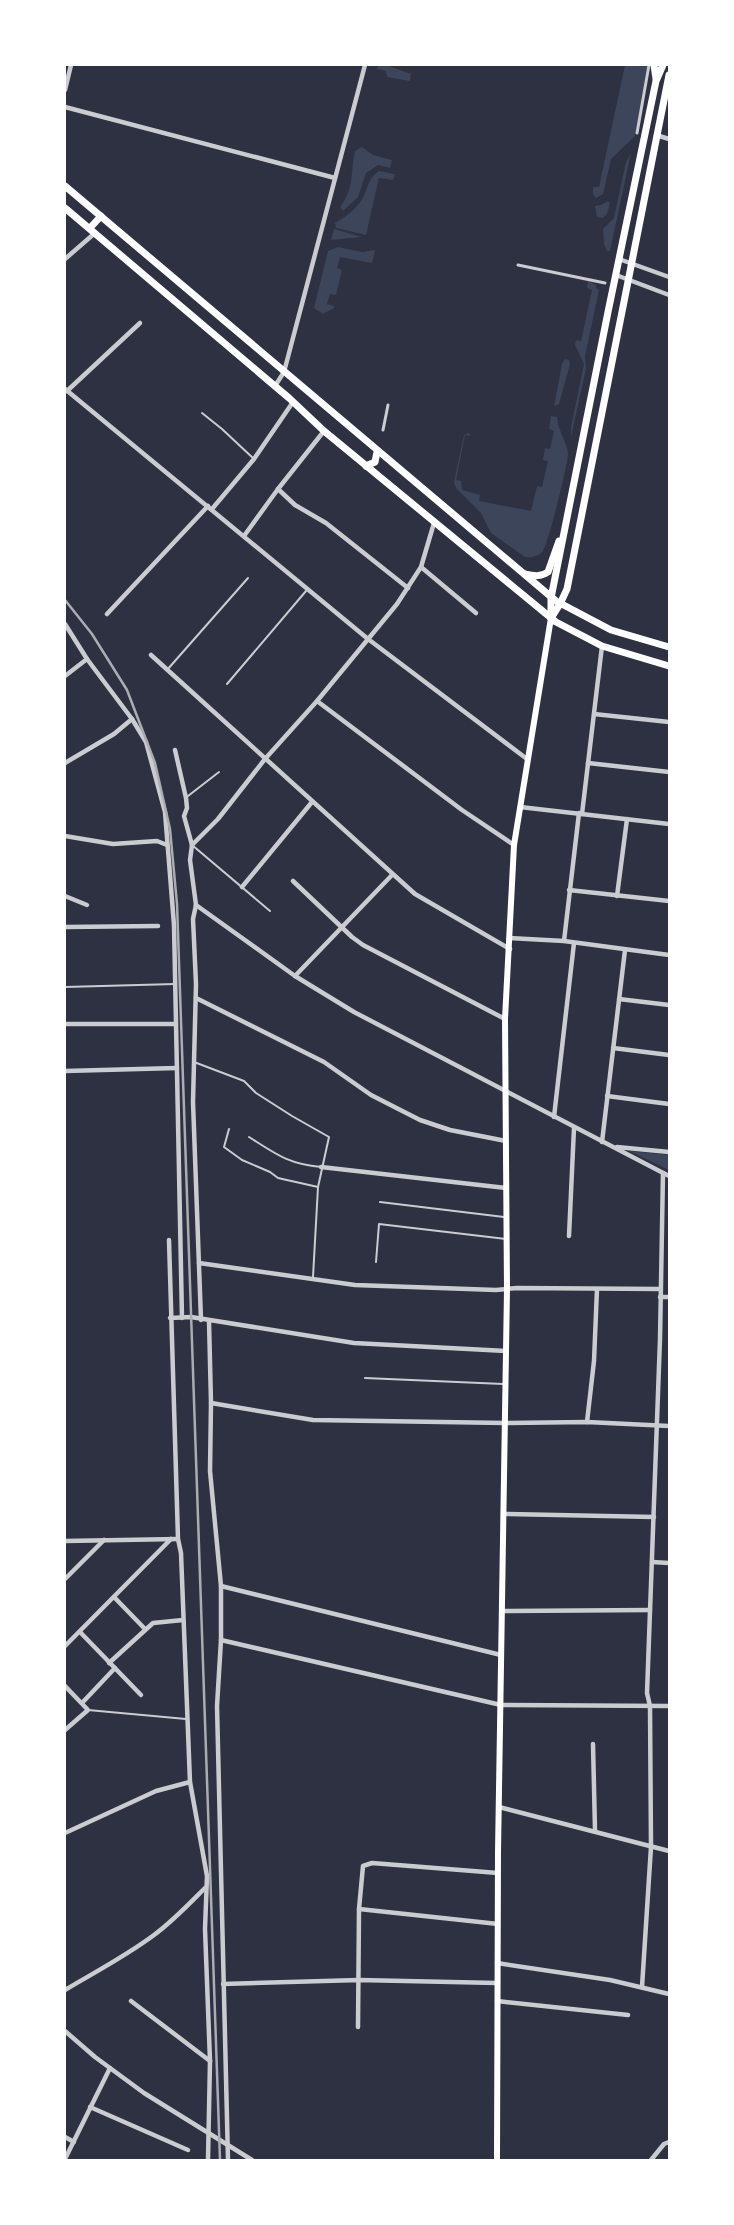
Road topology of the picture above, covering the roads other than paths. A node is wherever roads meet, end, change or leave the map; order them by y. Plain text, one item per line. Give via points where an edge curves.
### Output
1 (71, 65) edge
2 (365, 65) edge
3 (649, 65) edge
4 (654, 65) edge
5 (663, 65) edge
6 (669, 75) edge
7 (656, 80) junction
8 (65, 90) edge
9 (65, 107) edge
10 (637, 133) dead end
11 (656, 135) junction
12 (669, 139) edge
13 (335, 178) junction
14 (65, 186) edge
15 (65, 208) edge
16 (101, 216) junction
17 (93, 230) junction
18 (65, 259) edge
19 (619, 259) junction
20 (632, 263) junction
21 (518, 265) dead end
22 (616, 275) junction
23 (669, 277) edge
24 (629, 279) junction
25 (604, 283) dead end
26 (669, 295) edge
27 (140, 323) dead end
28 (284, 372) junction
29 (275, 386) junction
30 (66, 390) edge
31 (293, 402) junction
32 (388, 405) dead end
33 (202, 413) dead end
34 (383, 430) dead end
35 (324, 431) junction
36 (377, 452) junction
37 (254, 459) junction
38 (366, 466) junction
39 (278, 489) junction
40 (210, 508) junction
41 (568, 520) junction
42 (434, 523) junction
43 (244, 536) junction
44 (421, 566) junction
45 (523, 574) junction
46 (248, 578) dead end
47 (408, 588) junction
48 (308, 589) junction
49 (551, 598) junction
50 (560, 604) junction
51 (476, 613) dead end
52 (107, 614) dead end
53 (551, 618) junction
54 (65, 624) edge
55 (368, 639) junction
56 (602, 646) junction
57 (669, 647) edge
58 (151, 655) dead end
59 (88, 659) junction
60 (669, 666) edge
61 (168, 670) junction
62 (65, 676) edge
63 (227, 684) dead end
64 (317, 700) junction
65 (594, 714) junction
66 (132, 719) junction
67 (669, 722) edge
68 (175, 750) dead end
69 (265, 759) junction
70 (527, 759) junction
71 (65, 763) edge
72 (588, 763) junction
73 (220, 772) dead end
74 (669, 772) edge
75 (186, 798) junction
76 (312, 802) junction
77 (520, 807) junction
78 (581, 813) junction
79 (627, 819) junction
80 (669, 824) edge
81 (65, 836) edge
82 (166, 836) junction
83 (156, 841) junction
84 (167, 845) junction
85 (192, 845) junction
86 (514, 845) junction
87 (392, 875) junction
88 (293, 881) dead end
89 (242, 887) junction
90 (569, 890) junction
91 (65, 896) edge
92 (617, 896) junction
93 (669, 901) edge
94 (87, 905) dead end
95 (196, 905) junction
96 (270, 911) dead end
97 (158, 926) dead end
98 (65, 927) edge
99 (342, 927) junction
100 (509, 938) junction
101 (564, 941) junction
102 (574, 943) junction
103 (510, 949) junction
104 (625, 950) junction
105 (669, 955) edge
106 (294, 976) junction
107 (175, 984) junction
108 (65, 987) edge
109 (196, 998) junction
110 (619, 998) junction
111 (669, 1005) edge
112 (505, 1018) junction
113 (65, 1024) edge
114 (176, 1024) junction
115 (613, 1048) junction
116 (669, 1055) edge
117 (194, 1062) junction
118 (178, 1068) junction
119 (65, 1071) edge
120 (506, 1093) junction
121 (607, 1096) junction
122 (669, 1104) edge
123 (554, 1117) junction
124 (574, 1128) junction
125 (229, 1129) dead end
126 (249, 1137) dead end
127 (506, 1141) junction
128 (602, 1142) junction
129 (613, 1147) junction
130 (669, 1152) edge
131 (321, 1167) junction
132 (663, 1173) junction
133 (669, 1176) edge
134 (318, 1187) junction
135 (506, 1188) junction
136 (380, 1202) dead end
137 (506, 1218) junction
138 (569, 1236) dead end
139 (506, 1239) junction
140 (169, 1240) dead end
141 (376, 1262) dead end
142 (199, 1264) junction
143 (313, 1280) junction
144 (596, 1289) junction
145 (660, 1289) junction
146 (507, 1290) junction
147 (660, 1297) junction
148 (669, 1297) edge
149 (170, 1318) junction
150 (182, 1318) junction
151 (201, 1320) junction
152 (209, 1321) junction
153 (506, 1351) junction
154 (365, 1378) dead end
155 (506, 1384) junction
156 (212, 1403) junction
157 (587, 1422) junction
158 (505, 1424) junction
159 (657, 1426) junction
160 (669, 1426) edge
161 (505, 1514) junction
162 (654, 1517) junction
163 (171, 1539) junction
164 (178, 1539) junction
165 (104, 1540) junction
166 (65, 1541) edge
167 (652, 1562) junction
168 (669, 1563) edge
169 (65, 1578) edge
170 (221, 1586) junction
171 (114, 1597) junction
172 (650, 1610) junction
173 (502, 1611) junction
174 (183, 1620) junction
175 (145, 1629) junction
176 (80, 1632) junction
177 (221, 1640) junction
178 (65, 1646) edge
179 (501, 1655) junction
180 (110, 1663) junction
181 (115, 1668) junction
182 (65, 1686) edge
183 (141, 1695) dead end
184 (82, 1703) junction
185 (501, 1705) junction
186 (650, 1706) junction
187 (669, 1706) edge
188 (88, 1710) junction
189 (186, 1719) junction
190 (65, 1730) edge
191 (593, 1744) dead end
192 (190, 1782) junction
193 (499, 1807) junction
194 (595, 1830) junction
195 (65, 1833) edge
196 (651, 1847) junction
197 (669, 1851) edge
198 (498, 1873) junction
199 (205, 1888) junction
200 (359, 1909) junction
201 (498, 1924) junction
202 (497, 1963) junction
203 (358, 1980) junction
204 (497, 1983) junction
205 (223, 1984) junction
206 (642, 1987) junction
207 (65, 1990) edge
208 (669, 1994) edge
209 (131, 2001) dead end
210 (497, 2001) junction
211 (628, 2015) dead end
212 (358, 2028) dead end
213 (65, 2031) edge
214 (210, 2061) junction
215 (110, 2068) junction
216 (90, 2108) junction
217 (209, 2135) junction
218 (65, 2137) edge
219 (74, 2142) junction
220 (669, 2142) edge
221 (228, 2146) junction
222 (188, 2150) dead end
223 (65, 2159) edge
224 (208, 2160) edge
225 (228, 2160) edge
226 (252, 2160) edge
227 (497, 2160) edge
228 (651, 2160) edge

1 - 8 street
2 - 13 street
3 - 10 street
4 - 7 main road
5 - 7 main road
6 - 11 main road
7 - 19 main road
9 - 13 street
11 - 12 street
11 - 20 main road
13 - 28 street
14 - 16 main road
15 - 17 main road
16 - 17 main road
16 - 28 main road
17 - 18 street
17 - 29 main road
19 - 20 street
19 - 22 main road
20 - 23 street
20 - 24 main road
21 - 25 street
22 - 24 street
22 - 41 main road
24 - 26 street
24 - 50 main road via 567,589
27 - 30 street
28 - 29 street
28 - 36 main road
29 - 31 main road
30 - 40 street
31 - 35 main road
31 - 37 street
32 - 34 street
33 - 37 lane
35 - 38 main road
35 - 39 street
36 - 38 main road via 375,462
36 - 45 main road
37 - 40 street
38 - 42 main road
39 - 43 street
39 - 47 street via 295,504 326,522
40 - 43 street
40 - 52 street
41 - 45 main road via 548,572 534,576
41 - 49 main road
42 - 44 street
42 - 53 main road
43 - 48 street
44 - 47 street
44 - 51 street
45 - 49 main road
46 - 61 lane
47 - 55 street
48 - 55 street
48 - 63 lane
49 - 50 main road
49 - 53 main road
50 - 53 main road
50 - 57 main road via 611,630
53 - 56 main road
53 - 70 main road
54 - 59 street
55 - 64 street
55 - 70 street
56 - 60 main road
56 - 65 street
58 - 61 street
59 - 62 street
59 - 66 street
61 - 69 street
64 - 69 street
64 - 86 street via 442,796
65 - 67 street
65 - 72 street
66 - 71 street via 114,734
66 - 82 street via 151,754 165,812
68 - 75 street
69 - 76 street
69 - 85 street via 218,819
70 - 77 main road
72 - 74 street
72 - 78 street
73 - 75 lane
75 - 85 street via 184,816
76 - 87 street
76 - 89 street
77 - 78 street
77 - 86 main road
78 - 79 street
78 - 90 street
79 - 80 street
79 - 92 street
81 - 83 street via 113,844
82 - 83 street
82 - 84 street
83 - 84 street
84 - 107 street
85 - 89 lane
85 - 95 street via 190,860
86 - 100 main road
87 - 99 street
87 - 103 street via 415,894
88 - 99 street
89 - 96 lane
90 - 92 street
90 - 101 street
91 - 94 street
92 - 93 street
95 - 106 street
95 - 109 street via 193,919
97 - 98 street
99 - 106 street
99 - 112 street via 363,945
100 - 101 street
100 - 103 main road
101 - 102 street
102 - 104 street
102 - 123 street
103 - 112 main road
104 - 105 street
104 - 110 street
106 - 120 street via 354,1012
107 - 108 lane
107 - 114 street
109 - 117 street
109 - 127 street via 324,1062 371,1095 420,1120 450,1130
110 - 111 street
110 - 115 street
112 - 120 main road
113 - 114 street
114 - 118 street
115 - 116 street
115 - 121 street
117 - 131 lane via 244,1081 256,1093 329,1137
117 - 142 street via 194,1165
118 - 119 street
118 - 150 street
120 - 123 street
120 - 127 main road
121 - 122 street
121 - 128 street
123 - 124 street
124 - 128 street
124 - 138 street
125 - 134 lane via 224,1147 242,1160 278,1178
126 - 131 lane via 284,1159
127 - 135 main road
128 - 129 street
129 - 130 street
129 - 132 street
131 - 134 lane
131 - 135 street
132 - 133 street
132 - 145 street
134 - 143 lane
135 - 137 main road
136 - 137 lane
137 - 139 main road
139 - 141 lane via 379,1224
139 - 146 main road
140 - 149 street
142 - 143 street
142 - 151 street
143 - 146 street via 355,1285
144 - 145 street
144 - 146 street
144 - 157 street via 594,1361
145 - 147 street
146 - 153 main road
147 - 148 street
147 - 159 street
149 - 150 street
149 - 164 street
150 - 151 street
151 - 152 street
152 - 153 street via 354,1343
152 - 156 street
153 - 155 main road
154 - 155 lane
155 - 158 main road
156 - 158 street via 313,1420
156 - 170 street via 210,1471
157 - 158 street
157 - 159 street
158 - 161 main road
159 - 160 street
159 - 162 street
161 - 162 street
161 - 173 main road
162 - 167 street
163 - 164 street
163 - 165 street
163 - 171 street
164 - 174 street
165 - 166 street
165 - 169 street
167 - 168 street
167 - 172 street
170 - 177 street
170 - 179 street
171 - 175 street
171 - 176 street
172 - 173 street
172 - 186 street via 647,1693
173 - 179 main road
174 - 175 street via 153,1623
174 - 189 street
175 - 180 street
176 - 178 street
176 - 180 street
177 - 185 street
177 - 205 street via 216,1706
179 - 185 main road
180 - 181 street
181 - 183 street
181 - 184 street
182 - 184 street
184 - 188 street
185 - 186 street
185 - 193 main road
186 - 187 street
186 - 196 street
188 - 189 lane
188 - 190 street
189 - 192 street
191 - 194 street
192 - 195 street via 156,1791
192 - 199 street via 207,1876
193 - 194 street
193 - 198 main road
194 - 196 street
196 - 197 street
196 - 206 street
198 - 200 street via 372,1863 363,1866 361,1871
198 - 201 main road
199 - 207 street via 155,1934
199 - 214 street
200 - 201 street
200 - 203 street
201 - 202 main road
202 - 204 main road
202 - 206 street
203 - 204 street
203 - 205 street
203 - 212 street
204 - 210 main road
205 - 221 street
206 - 208 street
209 - 214 street
210 - 211 street
210 - 227 main road
213 - 215 street
214 - 217 street
215 - 216 street
215 - 217 street
216 - 219 street
216 - 222 street
217 - 221 street
217 - 224 street
218 - 219 street
219 - 223 street
220 - 228 street
221 - 225 street
221 - 226 street

